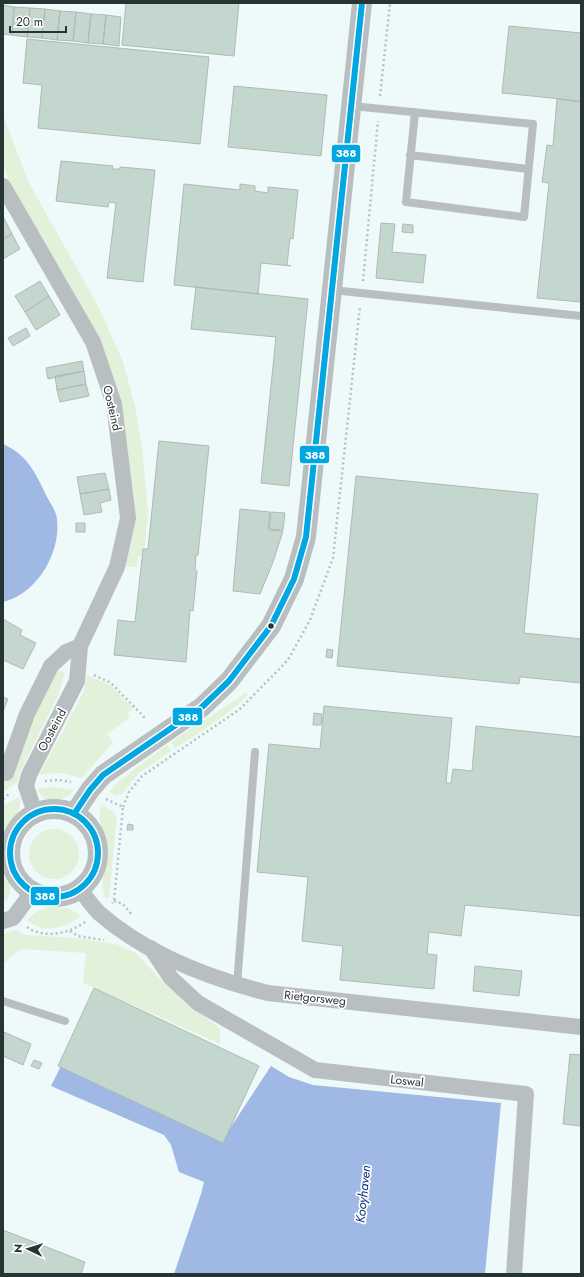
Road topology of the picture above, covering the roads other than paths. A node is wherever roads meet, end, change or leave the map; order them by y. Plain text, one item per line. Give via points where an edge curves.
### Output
1 (362, 3) edge
2 (351, 106) junction
3 (415, 112) junction
4 (410, 155) junction
5 (528, 169) junction
6 (3, 186) edge
7 (332, 290) junction
8 (581, 316) edge
9 (80, 646) junction
10 (255, 752) dead end
11 (6, 773) dead end
12 (35, 813) junction
13 (74, 814) junction
14 (7, 855) edge
15 (80, 889) junction
16 (32, 891) junction
17 (8, 919) edge
18 (151, 948) junction
19 (237, 985) junction
20 (3, 1001) edge
21 (65, 1021) dead end
22 (581, 1027) edge
23 (514, 1274) edge

1 - 2 street
2 - 3 lane
2 - 7 street
3 - 4 lane
3 - 5 lane via 533,124
4 - 5 lane
4 - 5 lane via 406,202 524,217
6 - 9 street, Oosteind via 93,342 114,404 128,518 117,568
7 - 8 lane
7 - 13 street via 306,537 294,579 274,619 230,681 202,707 103,775
9 - 11 street via 66,652 51,666 27,714
9 - 12 street, Oosteind via 77,681 28,775 26,786
10 - 19 lane
12 - 13 street via 55,809
12 - 14 street via 16,830
13 - 15 street via 85,821 93,831 98,850 93,875
14 - 16 street via 16,876
15 - 16 street via 56,897
15 - 18 street, Rietgorsweg via 98,912
16 - 17 street
18 - 19 street, Rietgorsweg via 207,975
18 - 23 street, Loswal via 171,978 198,1003 315,1070 526,1094
19 - 22 street, Rietgorsweg via 268,993
20 - 21 lane

